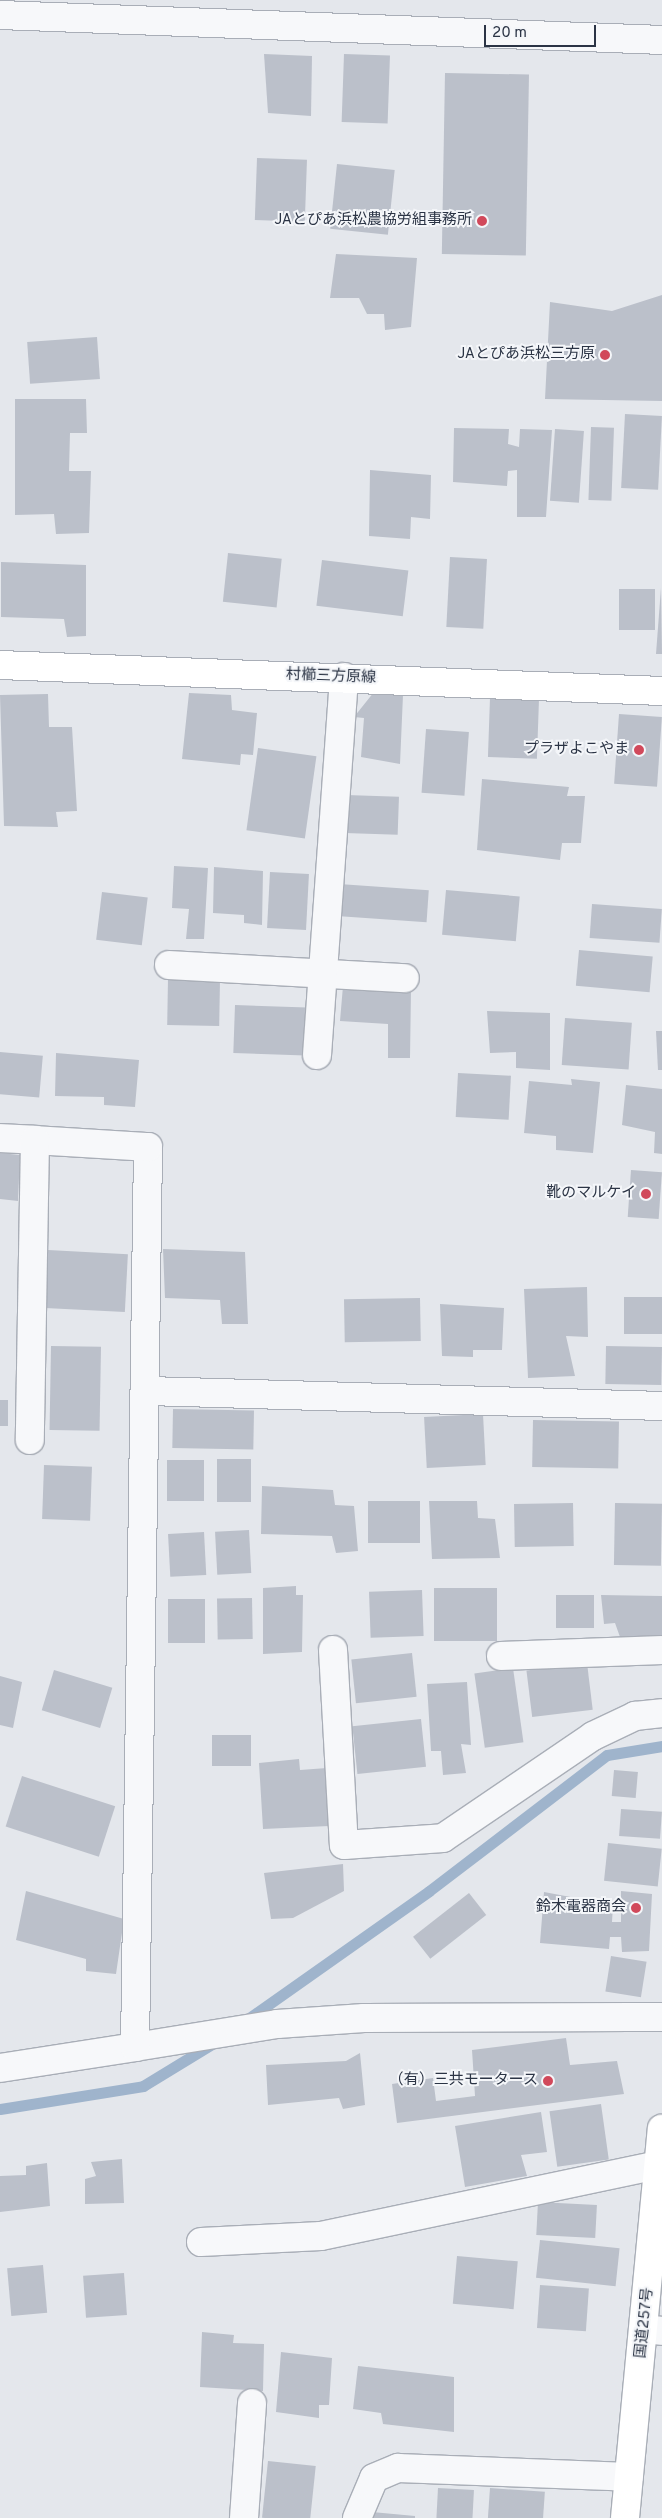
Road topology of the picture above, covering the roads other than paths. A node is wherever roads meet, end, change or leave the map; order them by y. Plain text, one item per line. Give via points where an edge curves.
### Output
1 (0, 15) edge
2 (662, 40) edge
3 (0, 665) edge
4 (344, 677) junction
5 (662, 691) edge
6 (169, 965) dead end
7 (321, 973) junction
8 (405, 978) dead end
9 (317, 1055) dead end
10 (0, 1138) edge
11 (35, 1140) junction
12 (148, 1391) junction
13 (662, 1406) edge
14 (30, 1440) dead end
15 (333, 1650) dead end
16 (662, 1650) edge
17 (501, 1656) dead end
18 (662, 1713) edge
19 (662, 2017) edge
20 (135, 2047) junction
21 (0, 2068) edge
22 (662, 2129) edge
23 (660, 2165) junction
24 (200, 2242) dead end
25 (653, 2330) edge
26 (252, 2402) dead end
27 (629, 2477) junction
28 (244, 2518) edge
29 (357, 2518) edge
30 (625, 2518) edge

1 - 2 street
3 - 4 main road, 村櫛三方原線
4 - 5 main road, 村櫛三方原線
4 - 7 street
6 - 7 street
7 - 8 street
7 - 9 street
10 - 11 street
11 - 12 street via 148,1147
11 - 14 street
12 - 13 street
12 - 20 street
15 - 18 street via 344,1845 443,1838 593,1736 635,1716
16 - 17 street
19 - 20 street via 364,2018 277,2024
20 - 21 street
22 - 23 main road, 国道257号
23 - 24 street via 320,2236
23 - 25 main road, 国道257号
25 - 27 main road, 国道257号
26 - 28 street
27 - 29 street via 398,2468 374,2478
27 - 30 main road, 国道257号

